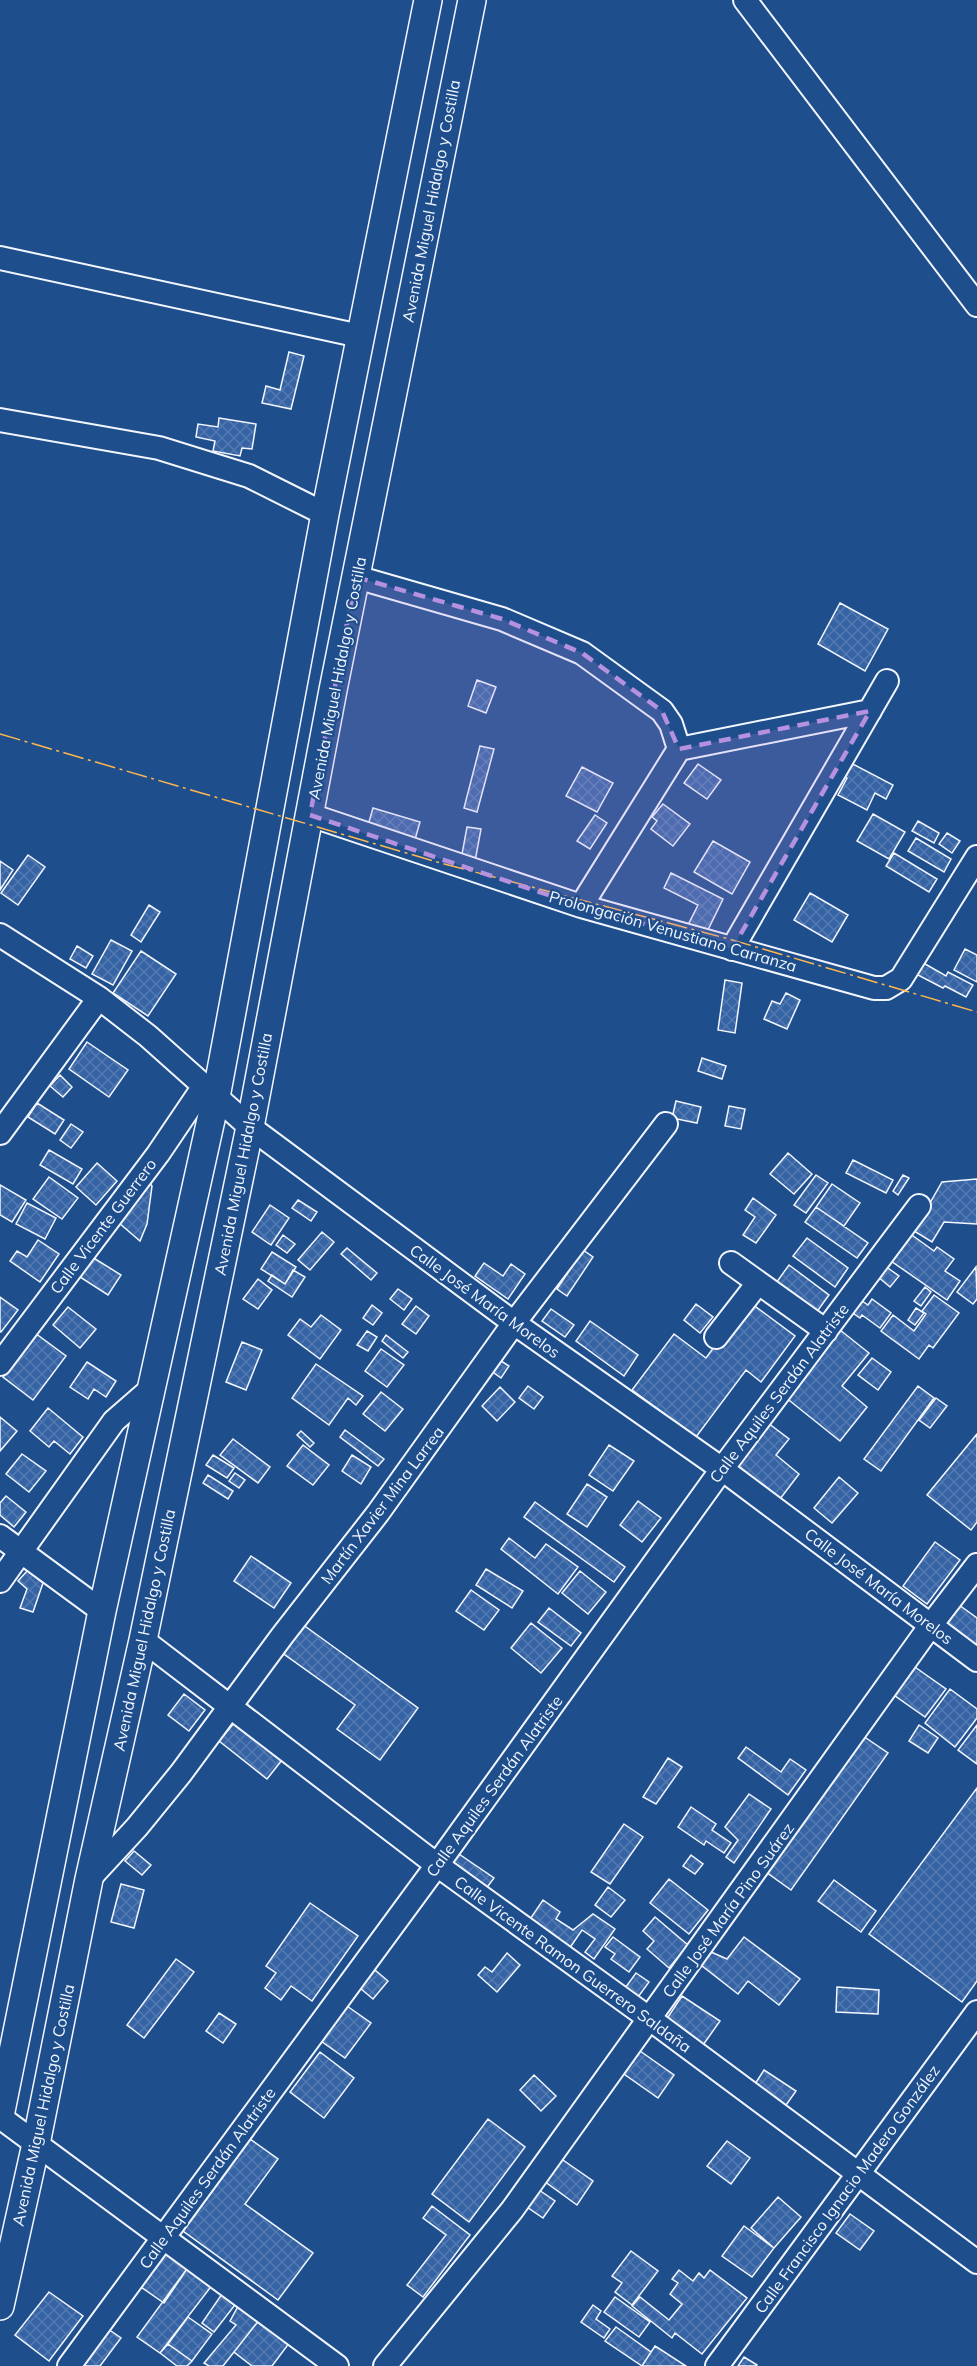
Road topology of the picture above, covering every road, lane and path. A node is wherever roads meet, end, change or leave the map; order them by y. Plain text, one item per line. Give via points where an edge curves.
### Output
1 (428, 0) edge
2 (472, 0) edge
3 (745, 0) edge
4 (0, 258) edge
5 (977, 305) edge
6 (360, 336) junction
7 (0, 420) edge
8 (325, 514) junction
9 (356, 577) junction
10 (887, 681) dead end
11 (870, 711) junction
12 (679, 749) junction
13 (310, 815) junction
14 (977, 857) edge
15 (581, 906) junction
16 (0, 935) edge
17 (732, 949) junction
18 (99, 998) junction
19 (210, 1092) junction
20 (666, 1124) dead end
21 (250, 1127) junction
22 (0, 1133) edge
23 (919, 1206) dead end
24 (731, 1263) dead end
25 (758, 1283) junction
26 (514, 1323) junction
27 (826, 1331) junction
28 (717, 1337) dead end
29 (0, 1364) edge
30 (153, 1387) junction
31 (722, 1469) junction
32 (0, 1536) edge
33 (21, 1552) junction
34 (977, 1565) edge
35 (0, 1581) edge
36 (102, 1611) junction
37 (932, 1625) junction
38 (144, 1640) junction
39 (977, 1660) edge
40 (231, 1706) junction
41 (437, 1865) junction
42 (89, 1880) junction
43 (977, 2012) edge
44 (650, 2019) junction
45 (0, 2117) edge
46 (36, 2144) junction
47 (860, 2174) junction
48 (164, 2237) junction
49 (977, 2262) edge
50 (0, 2306) edge
51 (69, 2366) edge
52 (337, 2366) edge
53 (386, 2366) edge
54 (717, 2366) edge

1 - 6 main road
2 - 9 main road, Avenida Miguel Hidalgo y Costilla
3 - 5 street
4 - 6 street
6 - 8 main road
7 - 8 street via 159,448 249,476
8 - 19 main road
9 - 12 street via 502,619 582,653 662,711
9 - 13 main road, Avenida Miguel Hidalgo y Costilla
10 - 11 street
11 - 12 street
11 - 17 street
12 - 15 street
13 - 15 street, Prolongación Venustiano Carranza
13 - 21 main road, Avenida Miguel Hidalgo y Costilla
14 - 17 street, Prolongación Venustiano Carranza via 901,979 886,988
15 - 17 street, Prolongación Venustiano Carranza
16 - 18 street, Calle José María Morelos
18 - 19 street, Calle José María Morelos
18 - 22 street
19 - 21 street, Calle José María Morelos
19 - 29 street, Calle Vicente Guerrero via 158,1154
19 - 30 main road
20 - 26 street, Martín Xavier Mina Larrea
21 - 26 street, Calle José María Morelos
21 - 38 main road, Avenida Miguel Hidalgo y Costilla
23 - 27 street, Calle Aquiles Serdán Alatriste
24 - 25 street
25 - 27 street
25 - 28 street
26 - 31 street, Calle José María Morelos
26 - 40 street, Martín Xavier Mina Larrea via 378,1513
27 - 31 street, Calle Aquiles Serdán Alatriste
30 - 33 street via 114,1421
30 - 36 main road
31 - 37 street, Calle José María Morelos
31 - 41 street, Calle Aquiles Serdán Alatriste
32 - 33 street
33 - 35 street
33 - 36 street
34 - 37 street, Calle José María Pino Suárez
36 - 45 main road
37 - 39 street, Calle José María Morelos
37 - 44 street, Calle José María Pino Suárez
38 - 40 street, Calle Vicente Ramon Guerrero Saldaña
38 - 42 main road, Avenida Miguel Hidalgo y Costilla
40 - 41 street, Calle Vicente Ramon Guerrero Saldaña
40 - 42 street, Martín Xavier Mina Larrea via 137,1827
41 - 44 street, Calle Vicente Ramon Guerrero Saldaña
41 - 48 street, Calle Aquiles Serdán Alatriste
42 - 46 main road, Avenida Miguel Hidalgo y Costilla
43 - 47 street, Calle Francisco Ignacio Madero González
44 - 47 street, Calle Vicente Ramon Guerrero Saldaña
44 - 53 street, Calle José María Pino Suárez via 512,2210
45 - 46 street
46 - 48 street
46 - 50 main road, Avenida Miguel Hidalgo y Costilla
47 - 49 street, Calle Vicente Ramon Guerrero Saldaña
47 - 54 street, Calle Francisco Ignacio Madero González
48 - 51 street, Calle Aquiles Serdán Alatriste
48 - 52 street

